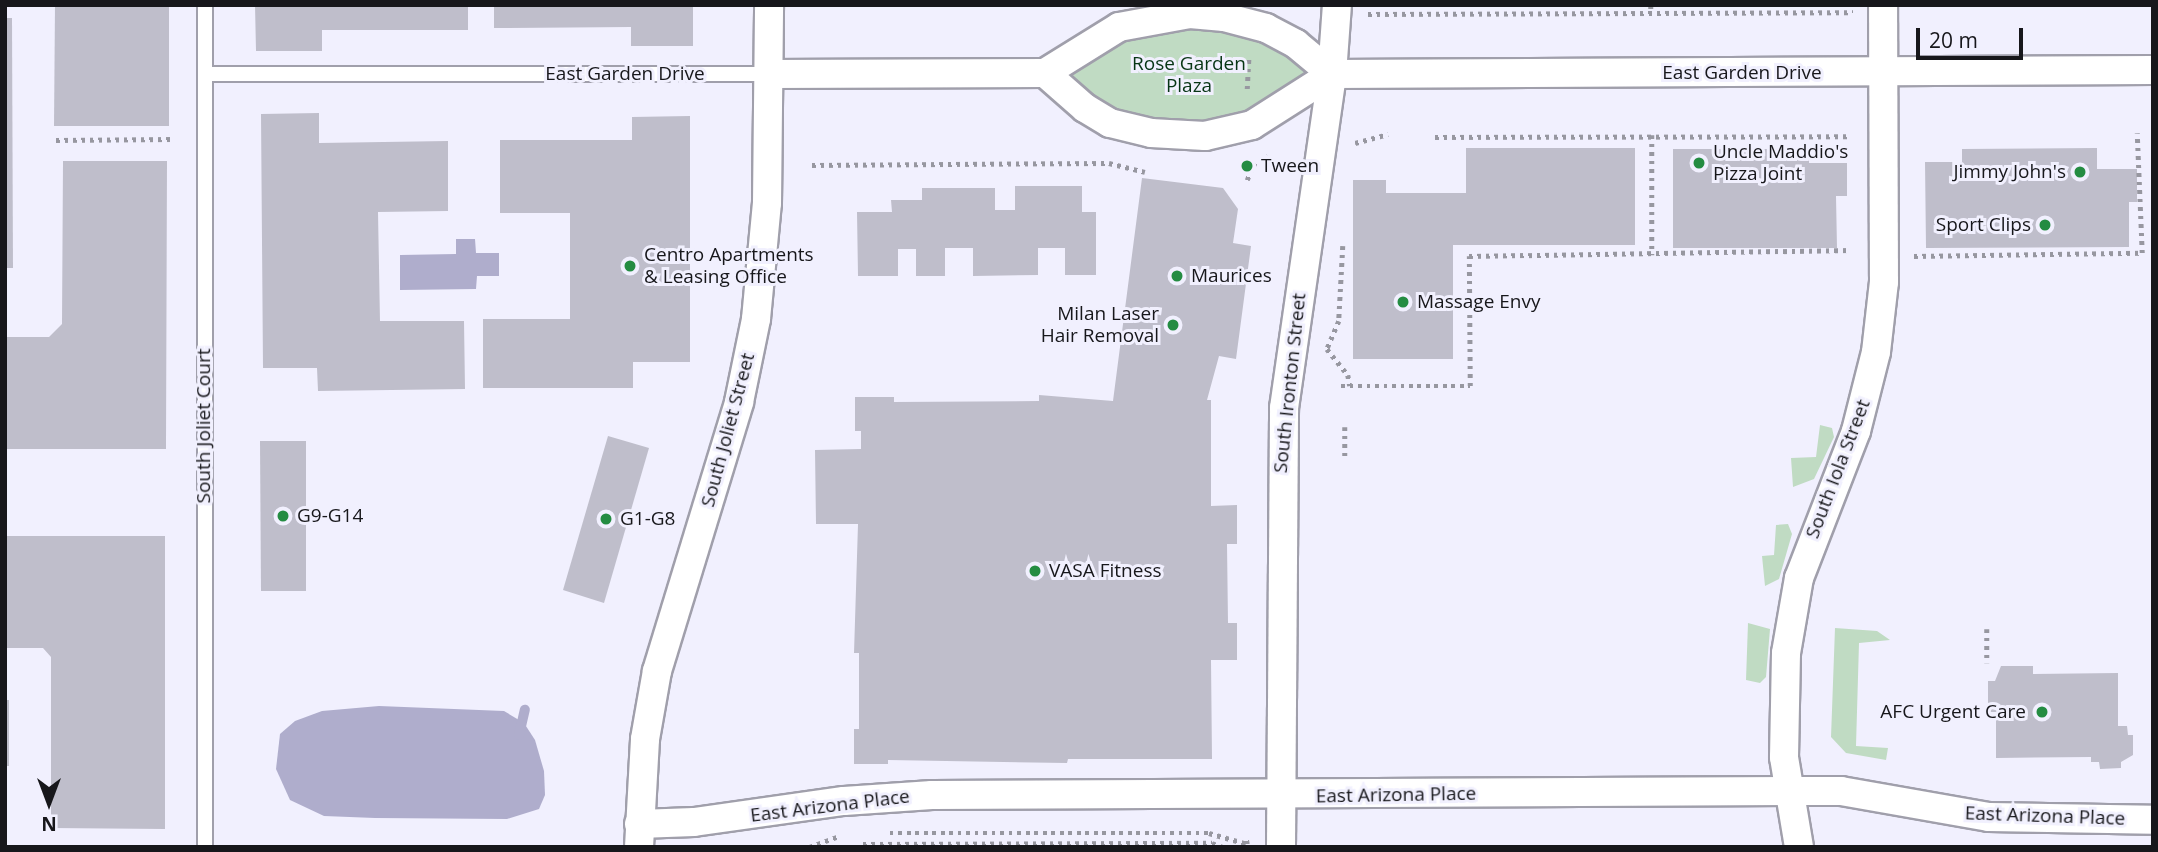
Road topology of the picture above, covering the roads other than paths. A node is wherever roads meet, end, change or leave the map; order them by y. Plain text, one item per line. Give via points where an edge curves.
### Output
1 (205, 5) edge
2 (769, 5) edge
3 (1338, 5) edge
4 (1883, 5) edge
5 (2153, 70) edge
6 (1045, 73) junction
7 (1883, 73) junction
8 (205, 74) junction
9 (771, 74) junction
10 (1332, 74) junction
11 (1788, 790) junction
12 (1281, 796) junction
13 (2153, 820) edge
14 (639, 835) edge
15 (205, 847) edge
16 (1281, 847) edge
17 (1799, 847) edge

1 - 8 lane, South Joliet Court
2 - 9 street, South Joliet Street
3 - 10 street, South Ironton Street
4 - 7 street, South Iola Street
5 - 7 street, East Garden Drive
6 - 9 street, East Garden Drive
6 - 10 street via 1119,27 1190,14 1266,28 1296,44
6 - 10 street via 1110,123 1151,133 1205,136 1252,125
7 - 10 street, East Garden Drive
7 - 11 street, South Iola Street via 1882,309 1865,402 1810,542 1793,603 1783,694
8 - 9 lane, East Garden Drive
8 - 15 lane, South Joliet Court
9 - 14 street, South Joliet Street via 766,223 752,340 737,411 657,671 645,739
10 - 12 street, South Ironton Street via 1284,408
11 - 12 street, East Arizona Place
11 - 13 street, East Arizona Place via 1841,791 1989,817
11 - 17 street, South Iola Street
12 - 14 street, East Arizona Place via 888,796 694,822
12 - 16 street, South Ironton Street

